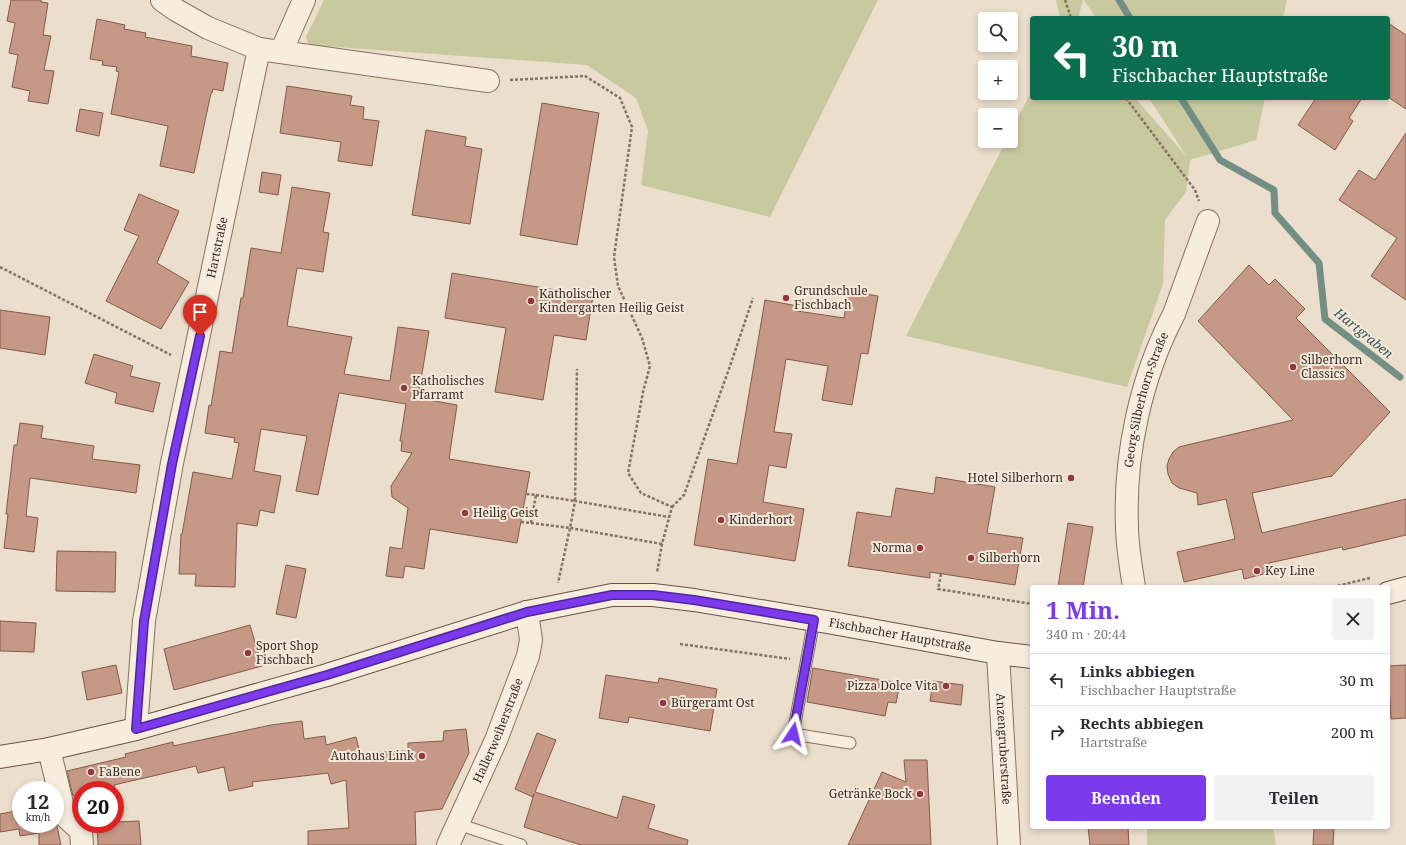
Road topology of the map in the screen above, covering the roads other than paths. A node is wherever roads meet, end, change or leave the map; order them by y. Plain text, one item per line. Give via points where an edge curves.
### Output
1 (162, 0) edge
2 (304, 0) edge
3 (259, 49) junction
4 (281, 52) junction
5 (488, 81) road end
6 (1208, 221) road end
7 (1134, 585) edge
8 (1406, 588) edge
9 (1390, 592) edge
10 (527, 612) junction
11 (814, 620) junction
12 (998, 653) junction
13 (1030, 656) edge
14 (136, 729) junction
15 (850, 743) dead end
16 (49, 749) junction
17 (0, 757) edge
18 (458, 824) junction
19 (82, 845) edge
20 (448, 845) edge
21 (521, 845) edge
22 (1009, 845) edge

1 - 3 street via 208,28
2 - 4 street
3 - 4 street
3 - 14 street, Hartstraße via 172,464 144,621
4 - 5 street
6 - 7 street, Georg-Silberhorn-Straße via 1174,314 1153,361 1137,415 1129,465 1127,507
8 - 9 street
10 - 11 street, Fischbacher Hauptstraße via 612,595 653,595
10 - 14 street, Fischbacher Hauptstraße via 327,675
10 - 18 street, Hallerweiherstraße via 531,640 528,656 496,740
11 - 12 street, Fischbacher Hauptstraße
11 - 15 lane via 793,734
12 - 13 street, Fischbacher Hauptstraße
12 - 22 street, Anzengruberstraße
14 - 16 street, Fischbacher Hauptstraße
16 - 17 street, Fischbacher Hauptstraße
16 - 19 street via 65,816 81,831
18 - 20 street, Hallerweiherstraße
18 - 21 lane

